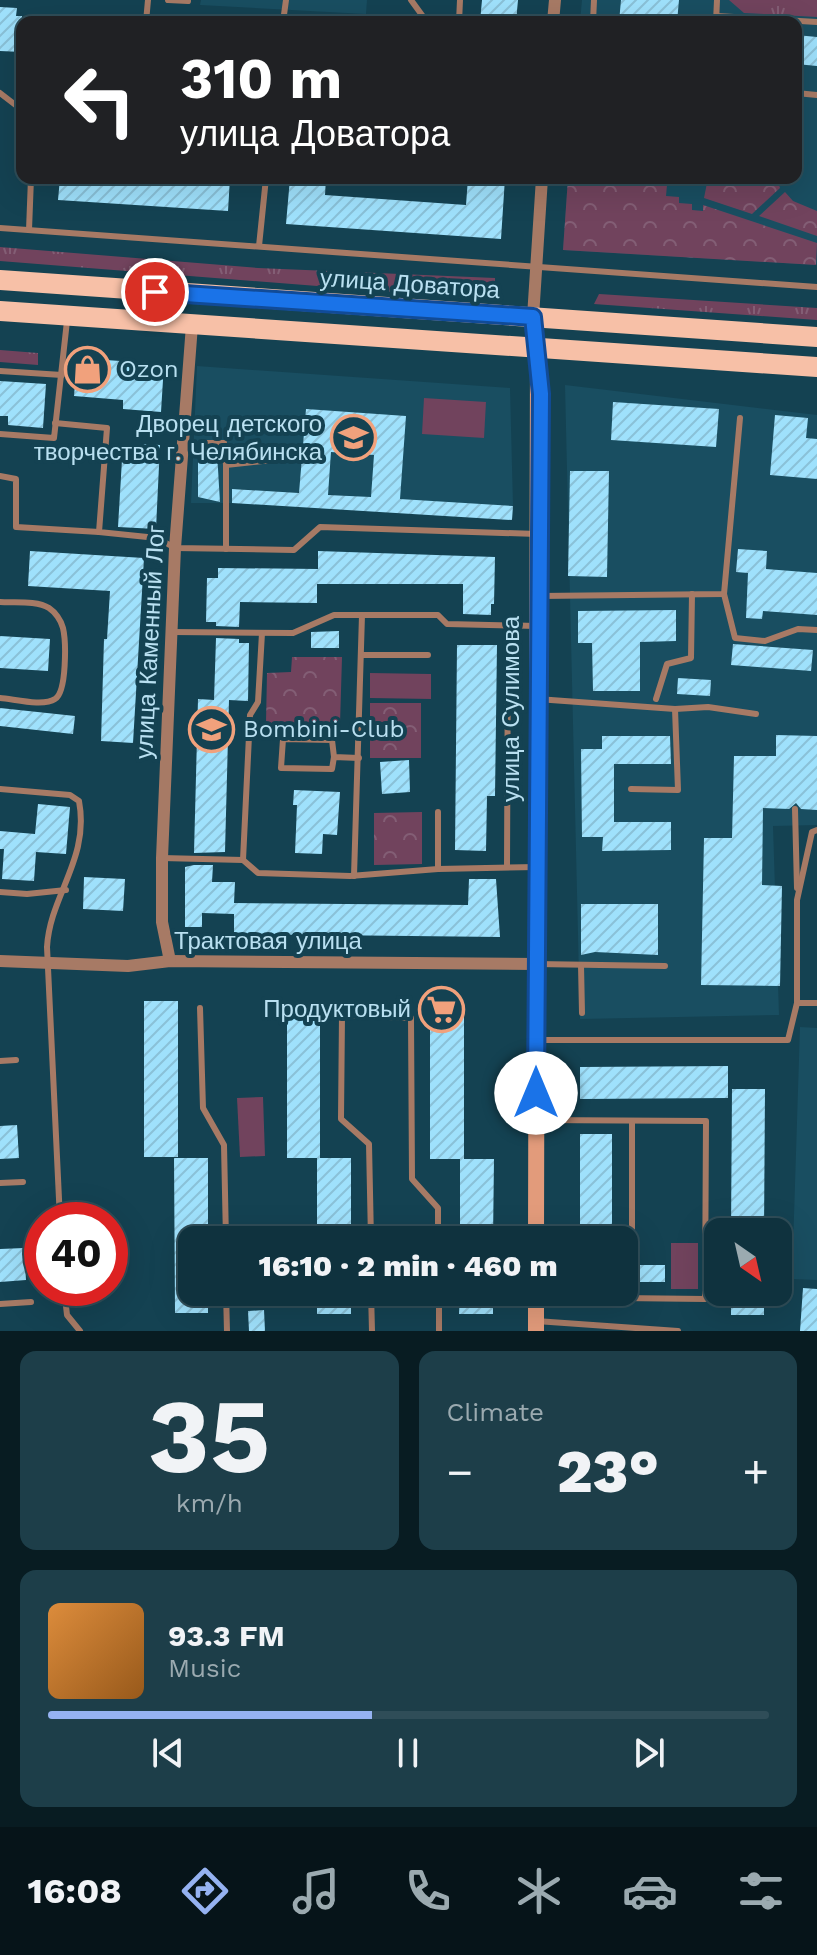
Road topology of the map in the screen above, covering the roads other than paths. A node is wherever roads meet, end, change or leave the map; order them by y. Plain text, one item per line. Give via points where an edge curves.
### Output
1 (168, 0) edge
2 (188, 1) edge
3 (0, 93) edge
4 (16, 105) edge
5 (31, 184) edge
6 (265, 184) edge
7 (542, 184) edge
8 (0, 228) edge
9 (29, 230) junction
10 (259, 246) junction
11 (535, 267) junction
12 (0, 280) edge
13 (817, 287) edge
14 (0, 311) edge
15 (68, 316) junction
16 (533, 317) junction
17 (192, 325) junction
18 (817, 337) edge
19 (538, 348) junction
20 (817, 367) edge
21 (0, 371) edge
22 (62, 375) junction
23 (740, 418) dead end
24 (55, 423) junction
25 (0, 434) edge
26 (202, 443) dead end
27 (298, 457) dead end
28 (226, 465) junction
29 (0, 476) edge
30 (99, 532) junction
31 (537, 534) junction
32 (175, 548) junction
33 (226, 549) junction
34 (692, 594) junction
35 (724, 594) junction
36 (537, 596) junction
37 (0, 602) edge
38 (362, 615) junction
39 (508, 625) junction
40 (537, 626) junction
41 (817, 630) edge
42 (172, 632) junction
43 (262, 633) junction
44 (361, 655) junction
45 (428, 655) dead end
46 (0, 698) edge
47 (537, 699) junction
48 (656, 699) dead end
49 (675, 709) junction
50 (756, 714) dead end
51 (334, 757) junction
52 (359, 758) junction
53 (0, 789) edge
54 (631, 789) dead end
55 (795, 809) dead end
56 (438, 812) dead end
57 (817, 830) edge
58 (162, 858) junction
59 (243, 860) junction
60 (507, 867) junction
61 (536, 867) junction
62 (438, 869) junction
63 (354, 876) junction
64 (66, 890) junction
65 (0, 892) edge
66 (797, 900) junction
67 (0, 961) edge
68 (170, 961) junction
69 (536, 964) junction
70 (46, 965) junction
71 (581, 965) junction
72 (665, 966) dead end
73 (797, 1003) junction
74 (817, 1003) edge
75 (200, 1008) dead end
76 (582, 1013) dead end
77 (536, 1040) junction
78 (16, 1060) dead end
79 (0, 1061) edge
80 (536, 1120) junction
81 (632, 1121) junction
82 (23, 1182) dead end
83 (0, 1183) edge
84 (59, 1202) edge
85 (226, 1226) edge
86 (371, 1226) edge
87 (438, 1226) edge
88 (536, 1226) edge
89 (632, 1226) edge
90 (638, 1299) edge
91 (24, 1302) edge
92 (0, 1304) edge
93 (66, 1306) edge
94 (226, 1306) edge
95 (371, 1306) edge
96 (439, 1306) edge
97 (536, 1326) edge
98 (80, 1331) edge
99 (227, 1331) edge
100 (372, 1331) edge
101 (439, 1331) edge
102 (678, 1331) edge

1 - 2 lane
3 - 4 lane
5 - 9 lane
6 - 10 lane
7 - 11 street, улица Сулимова
8 - 9 lane
9 - 10 lane
10 - 11 lane
11 - 13 lane
11 - 16 street, улица Сулимова
12 - 16 main road, улица Доватора
14 - 15 main road
15 - 17 main road
15 - 22 lane
16 - 18 main road, улица Доватора
16 - 19 main road, улица Сулимова
17 - 19 main road
17 - 32 street, улица Каменный Лог
19 - 20 main road
19 - 31 street, улица Сулимова
21 - 22 lane
22 - 24 lane
23 - 35 lane
24 - 25 lane via 54,438
24 - 30 lane via 107,428
26 - 28 lane via 224,443
27 - 28 lane
28 - 33 lane
29 - 30 lane via 16,479 19,487 16,527
30 - 32 lane via 157,538
31 - 33 lane via 320,527 294,550
31 - 36 street, улица Сулимова
32 - 33 lane
32 - 42 street, улица Каменный Лог
34 - 35 lane
34 - 36 lane
34 - 48 lane via 691,658 667,664
35 - 41 lane via 735,638 765,641 798,629
36 - 40 street, улица Сулимова
37 - 46 lane via 45,605 63,627 64,654 63,690 57,699
38 - 39 lane via 438,615 447,624
38 - 43 lane via 334,615 293,633
38 - 44 lane
39 - 40 lane
39 - 60 lane
40 - 47 street, улица Сулимова
42 - 43 lane
42 - 58 street, улица Каменный Лог
43 - 59 lane via 258,702 250,715
44 - 45 lane
44 - 52 lane
47 - 49 lane
47 - 61 street, улица Сулимова
49 - 50 lane via 708,707
49 - 54 lane via 678,790
51 - 51 lane via 332,740 283,739 281,768 332,769
51 - 52 lane
52 - 63 lane
53 - 64 lane via 70,795 79,801 78,855
55 - 66 lane
56 - 62 lane
57 - 66 lane via 812,832
58 - 59 lane
58 - 68 street, улица Каменный Лог via 162,922
59 - 63 lane via 258,873
60 - 61 lane
60 - 62 lane
61 - 69 street, улица Сулимова
62 - 63 lane
64 - 65 lane
64 - 70 lane via 49,924
66 - 73 lane
67 - 70 street, Трактовая улица
68 - 69 street, Трактовая улица
68 - 70 street, Трактовая улица
69 - 71 lane
69 - 77 street, улица Сулимова
70 - 84 lane
71 - 72 lane
71 - 76 lane
73 - 74 lane
73 - 77 lane via 788,1040
75 - 85 lane via 203,1108 224,1145
77 - 80 street, улица Сулимова
78 - 79 lane
80 - 81 lane
80 - 88 street, улица Сулимова
81 - 89 lane
81 - 90 lane via 706,1121 705,1299
82 - 83 lane
86 - 87 lane via 369,1144 341,1119 342,1015 411,1018 412,1179 438,1208
91 - 92 lane
93 - 98 lane
94 - 99 lane
95 - 100 lane
96 - 101 lane
97 - 102 lane

